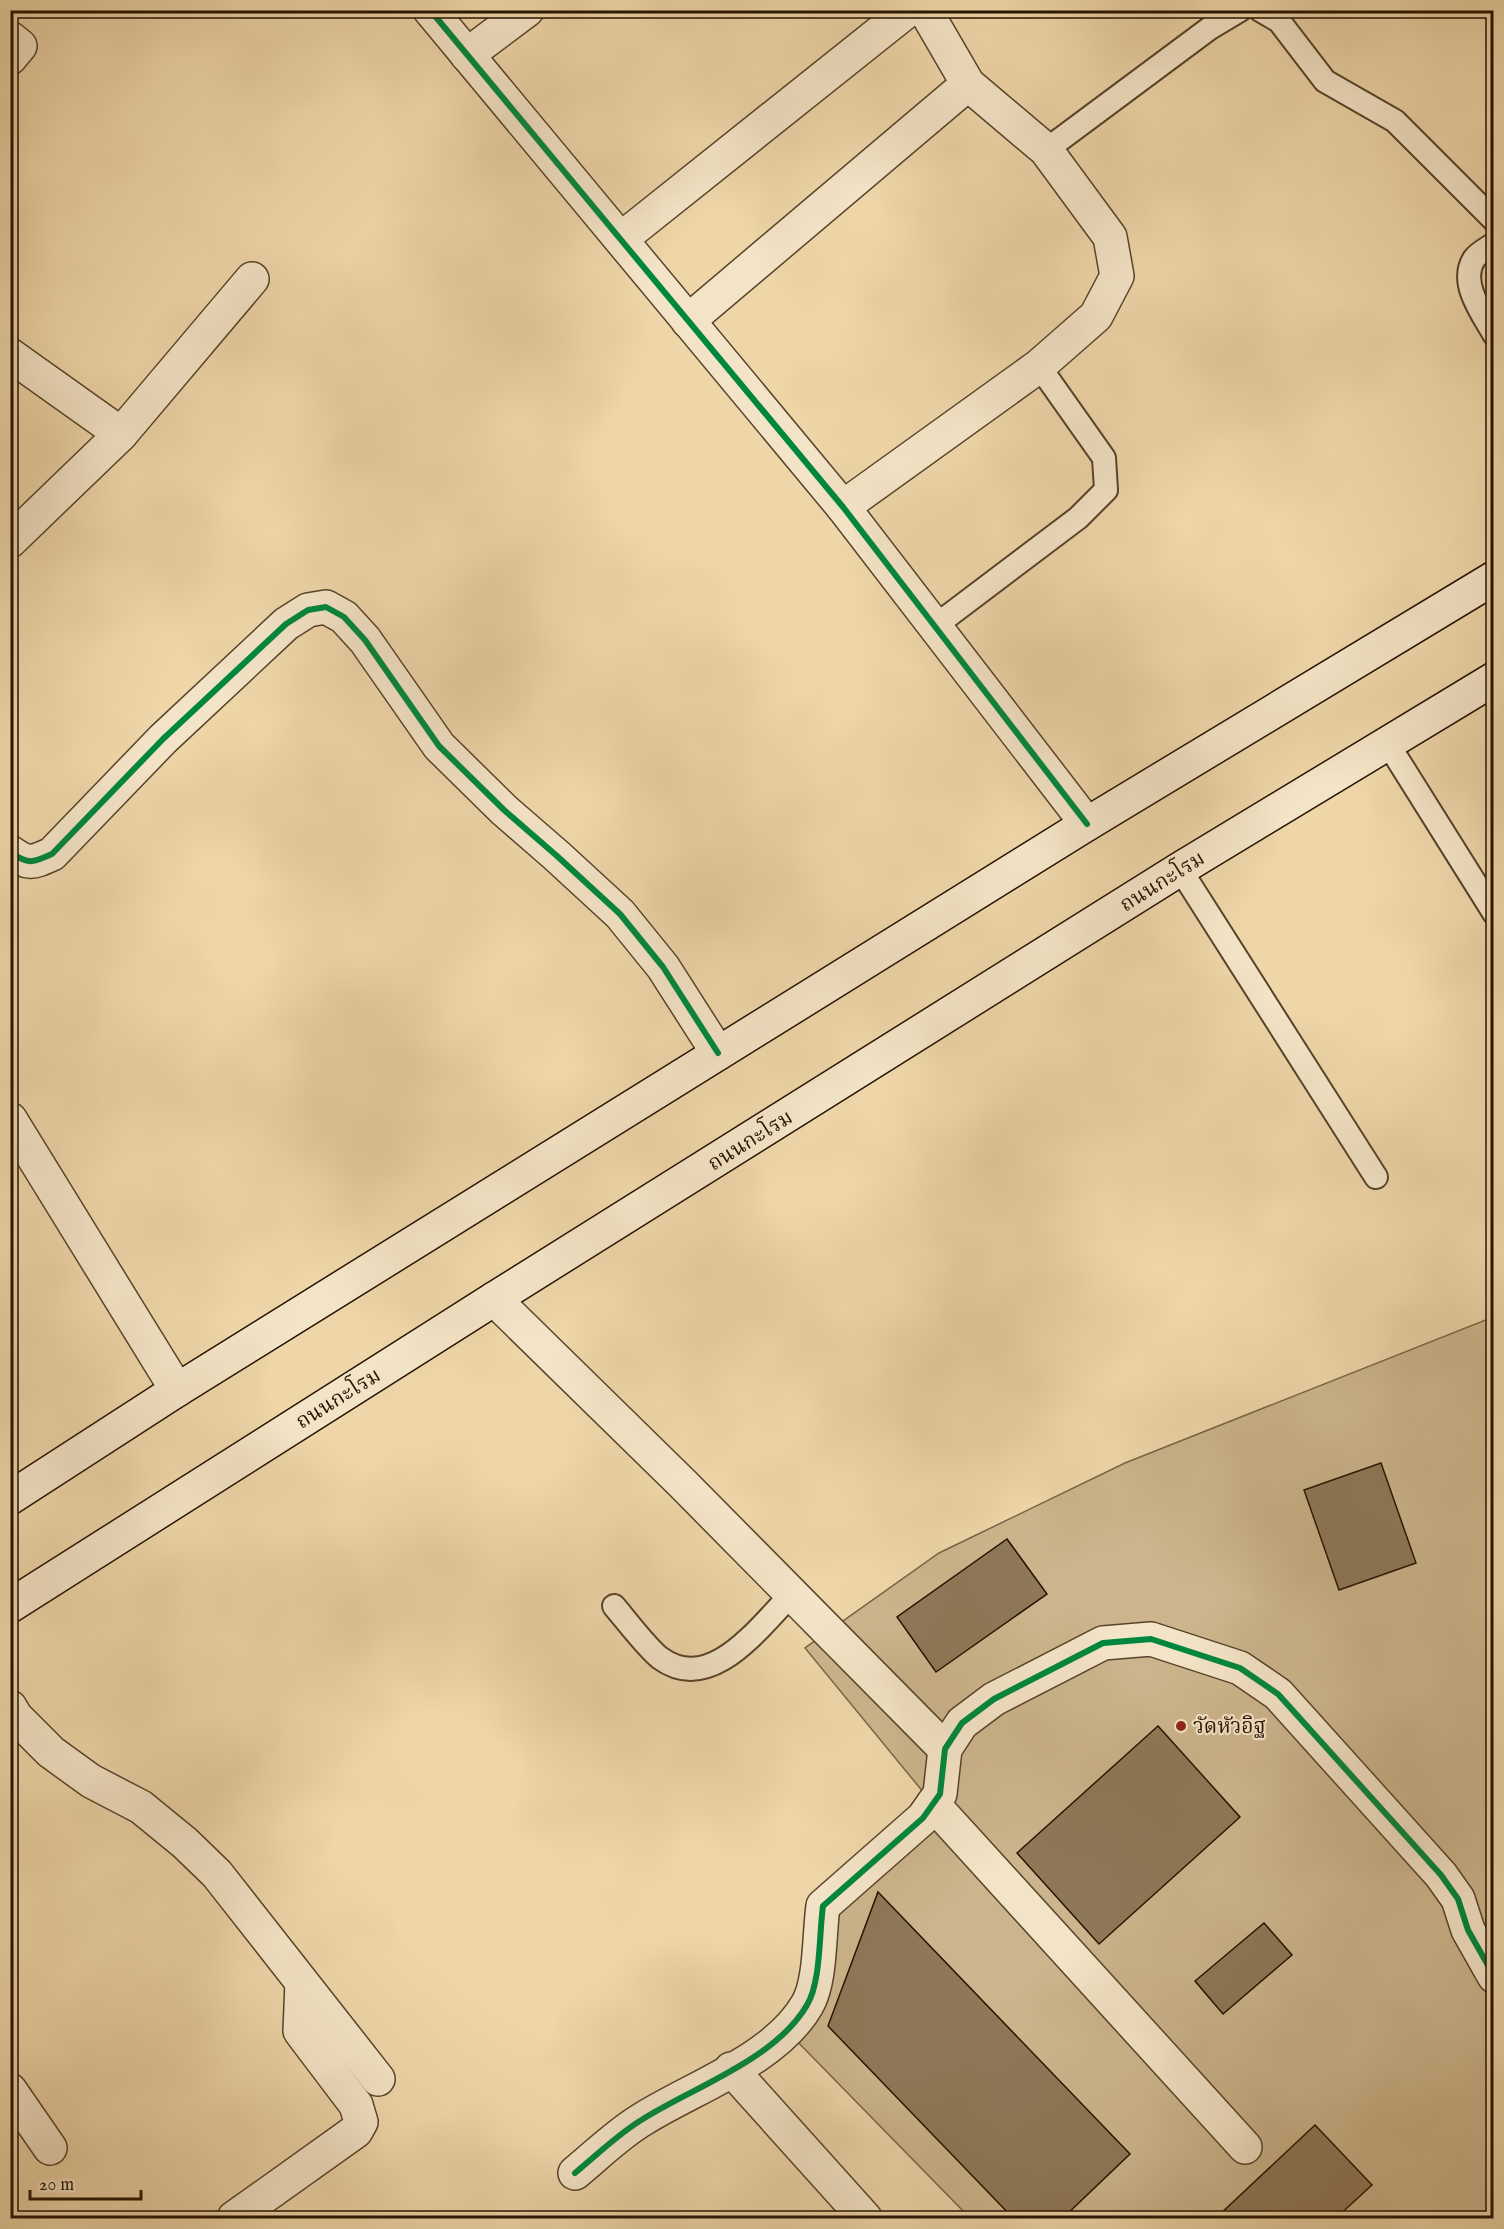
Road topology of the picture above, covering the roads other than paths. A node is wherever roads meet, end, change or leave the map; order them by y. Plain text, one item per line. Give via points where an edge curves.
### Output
1 (430, 10) edge
2 (527, 10) edge
3 (908, 10) edge
4 (925, 10) edge
5 (1240, 10) edge
6 (1260, 10) edge
7 (10, 38) edge
8 (467, 55) junction
9 (10, 58) edge
10 (968, 84) junction
11 (1046, 150) junction
12 (1494, 220) edge
13 (621, 239) junction
14 (1494, 244) edge
15 (252, 279) dead end
16 (688, 321) junction
17 (1494, 334) edge
18 (10, 355) edge
19 (1039, 366) junction
20 (121, 434) junction
21 (843, 507) junction
22 (10, 541) edge
23 (1494, 578) edge
24 (935, 626) junction
25 (1494, 679) edge
26 (1388, 744) junction
27 (1087, 824) junction
28 (10, 852) edge
29 (1180, 869) junction
30 (1494, 913) edge
31 (718, 1053) junction
32 (10, 1119) edge
33 (1376, 1177) dead end
34 (494, 1299) junction
35 (177, 1390) junction
36 (10, 1498) edge
37 (791, 1595) junction
38 (12, 1603) edge
39 (614, 1606) dead end
40 (10, 1707) edge
41 (945, 1749) junction
42 (933, 1804) junction
43 (1494, 1976) edge
44 (302, 1983) junction
45 (731, 2070) junction
46 (378, 2079) dead end
47 (10, 2090) edge
48 (1245, 2147) dead end
49 (50, 2148) dead end
50 (575, 2173) dead end
51 (234, 2218) edge
52 (865, 2218) edge

1 - 8 street
2 - 8 street
3 - 13 street
4 - 10 street
5 - 11 lane
6 - 12 lane via 1279,21 1325,81 1395,121
7 - 9 street via 20,46
8 - 13 street
10 - 11 street
10 - 16 street
11 - 19 street via 1110,237 1118,276 1096,316
13 - 16 street
14 - 17 lane via 1474,258 1469,279 1473,298
15 - 20 street
16 - 21 street
18 - 20 street
19 - 21 street
19 - 24 lane via 1104,458 1106,490 1078,518
20 - 22 street
21 - 24 street
23 - 27 street
24 - 27 street
25 - 26 street, ถนนกะโรม
26 - 29 street, ถนนกะโรม
26 - 30 lane
27 - 31 street
28 - 31 street via 33,863 52,854 163,739 286,624 308,610 326,607 344,617 365,640 440,746 504,810 620,914 663,966
29 - 33 lane
29 - 34 street, ถนนกะโรม
31 - 35 street
32 - 35 street
34 - 37 street
34 - 38 street, ถนนกะโรม
35 - 36 street
37 - 39 lane via 731,1655 707,1668 684,1670 660,1657
37 - 41 street
40 - 44 street via 51,1752 91,1781 141,1807 185,1843 217,1874
41 - 42 street via 940,1794
41 - 43 street via 962,1723 994,1699 1103,1643 1151,1639 1240,1668 1278,1694 1442,1875 1458,1899 1468,1930
42 - 45 street via 923,1818 823,1906 818,1968 808,2004 786,2031 757,2056
42 - 48 street
44 - 46 street
44 - 51 street via 300,2031 356,2105 361,2122 356,2131
45 - 50 street via 641,2120
45 - 52 street
47 - 49 street

